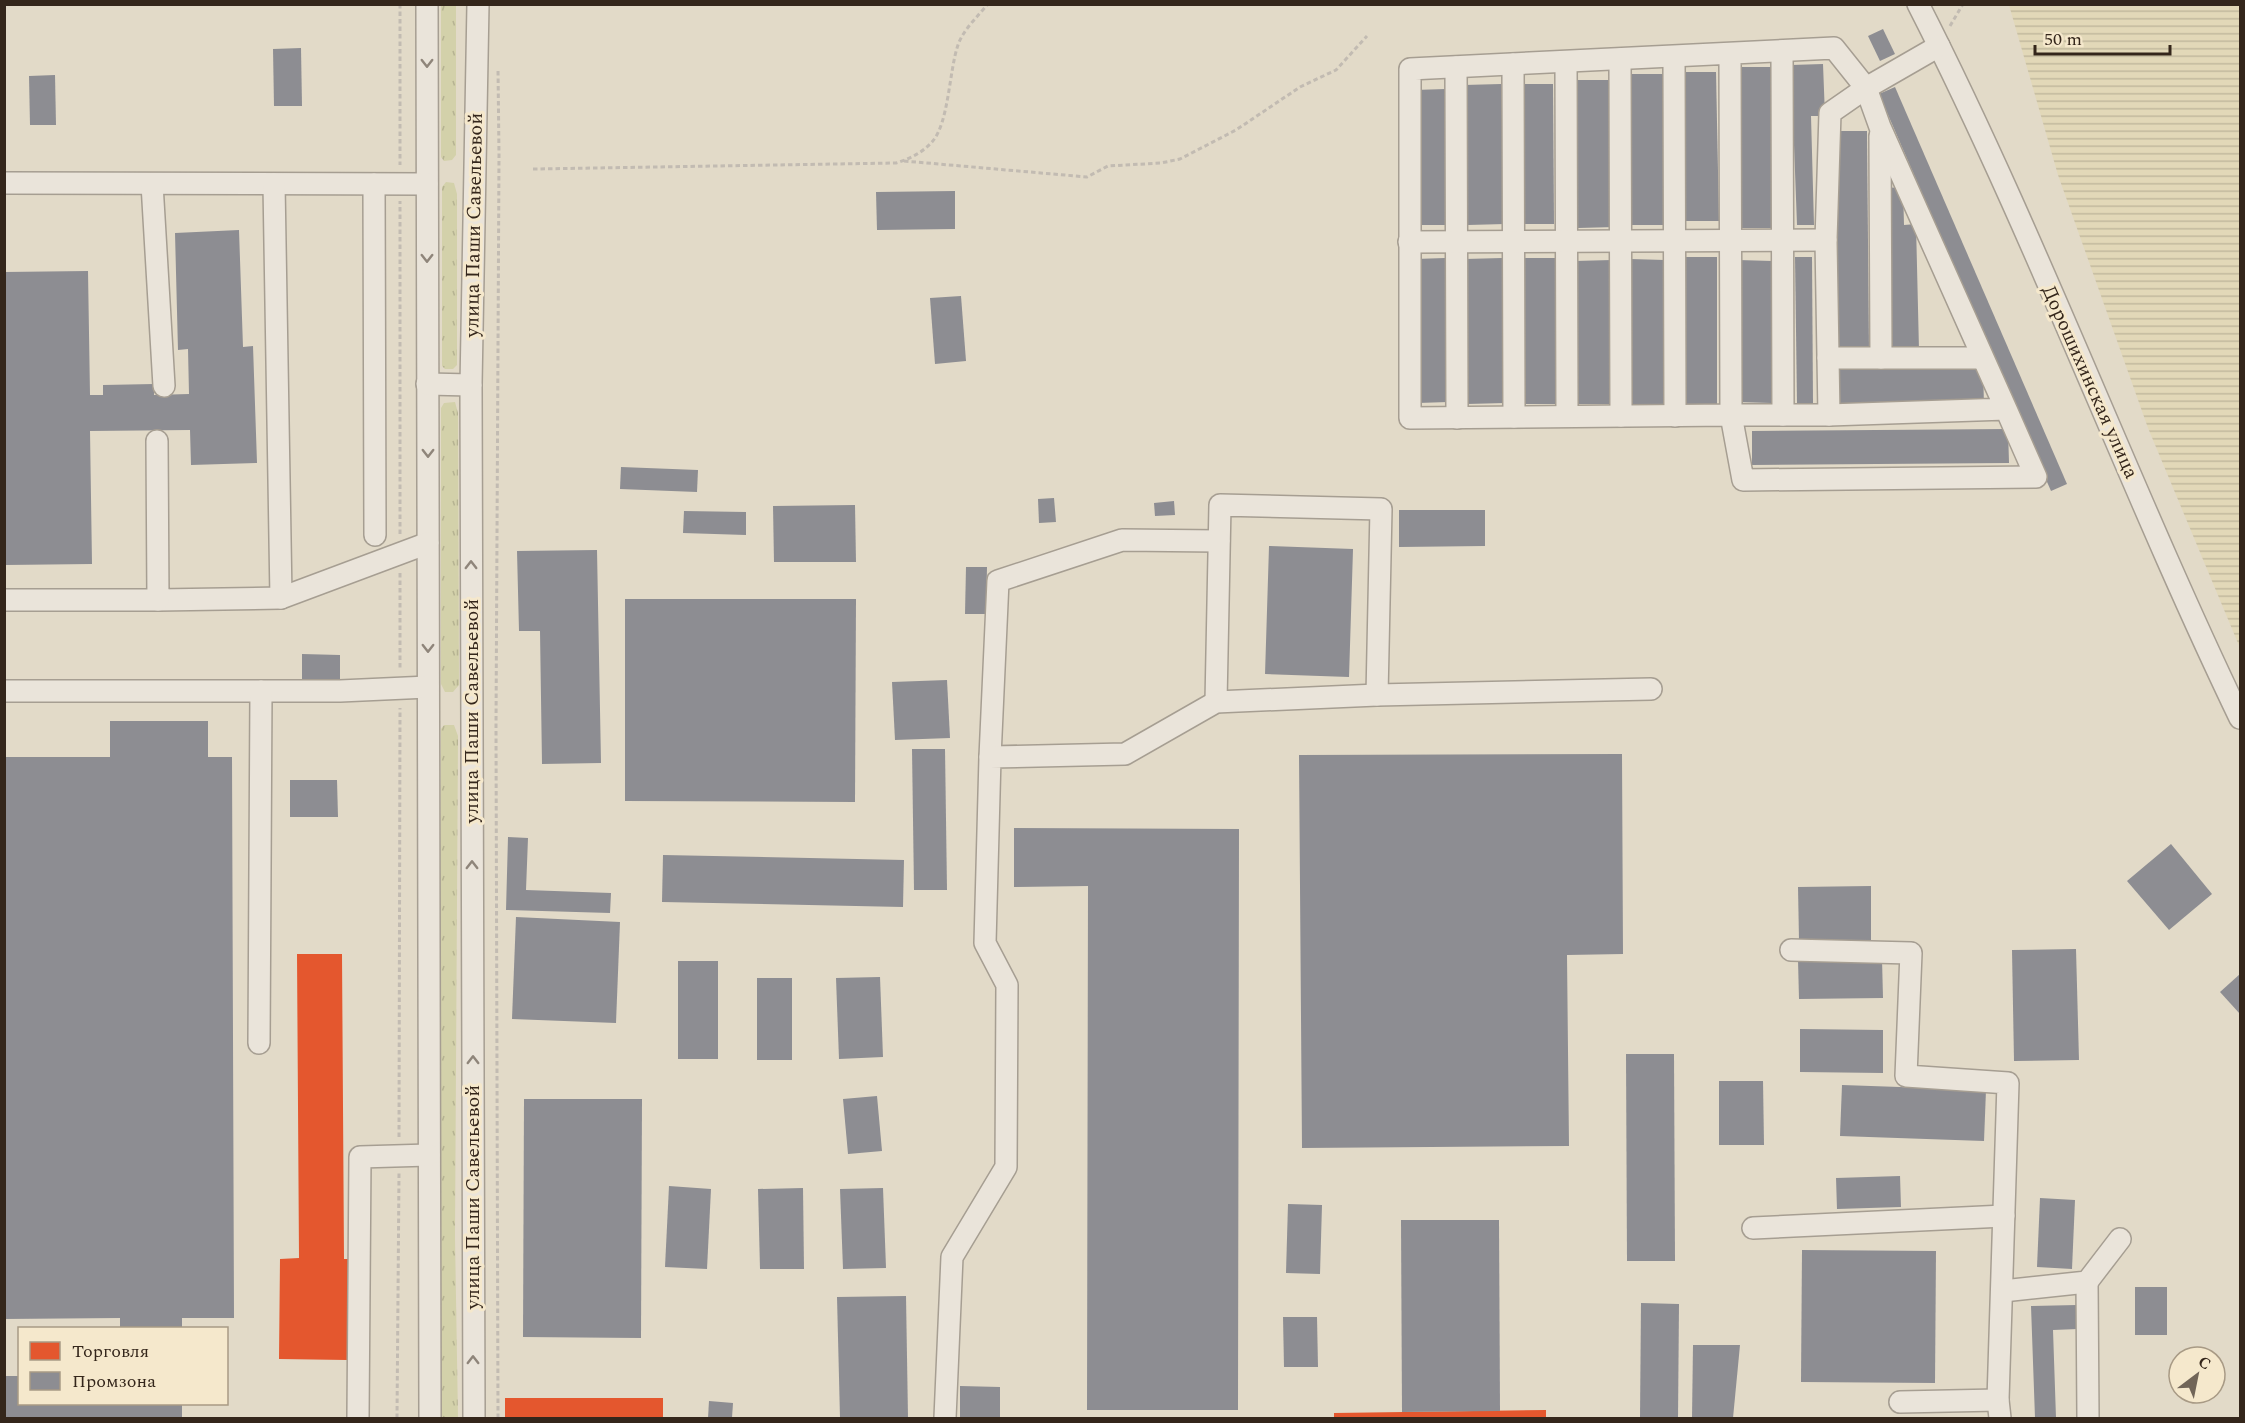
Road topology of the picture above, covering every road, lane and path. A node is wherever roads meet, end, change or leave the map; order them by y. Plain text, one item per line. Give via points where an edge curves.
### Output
1 (400, 4) edge
2 (427, 4) edge
3 (478, 4) edge
4 (988, 4) edge
5 (1918, 4) edge
6 (1367, 36) dead end
7 (1939, 46) junction
8 (1782, 51) junction
9 (1730, 54) junction
10 (1674, 57) junction
11 (1620, 59) junction
12 (498, 62) dead end
13 (1566, 62) junction
14 (1513, 64) junction
15 (1456, 67) junction
16 (1866, 88) junction
17 (1880, 127) junction
18 (902, 161) junction
19 (533, 169) dead end
20 (4, 183) edge
21 (152, 184) junction
22 (274, 184) junction
23 (374, 184) junction
24 (400, 184) junction
25 (427, 184) junction
26 (1783, 240) junction
27 (1826, 240) junction
28 (1566, 241) junction
29 (1621, 241) junction
30 (1674, 241) junction
31 (1732, 241) junction
32 (1409, 242) junction
33 (1456, 242) junction
34 (1514, 242) junction
35 (1828, 358) junction
36 (1881, 358) junction
37 (1982, 358) junction
38 (427, 384) junction
39 (471, 385) junction
40 (164, 386) dead end
41 (2006, 409) junction
42 (1731, 415) junction
43 (1783, 415) junction
44 (1829, 415) junction
45 (1567, 416) junction
46 (1621, 416) junction
47 (1675, 416) junction
48 (1514, 417) junction
49 (1457, 418) junction
50 (157, 441) dead end
51 (375, 535) dead end
52 (1219, 541) junction
53 (428, 543) junction
54 (400, 553) junction
55 (281, 598) junction
56 (4, 600) edge
57 (158, 600) junction
58 (428, 687) junction
59 (400, 688) junction
60 (1651, 689) dead end
61 (4, 691) edge
62 (261, 691) junction
63 (1377, 695) junction
64 (1215, 702) junction
65 (2241, 718) edge
66 (990, 757) junction
67 (1791, 950) dead end
68 (259, 1043) dead end
69 (429, 1155) junction
70 (399, 1156) junction
71 (2004, 1216) junction
72 (1753, 1228) dead end
73 (2120, 1239) dead end
74 (2087, 1282) junction
75 (2003, 1292) junction
76 (1900, 1402) dead end
77 (1999, 1409) edge
78 (357, 1419) edge
79 (397, 1419) edge
80 (430, 1419) edge
81 (474, 1419) edge
82 (498, 1419) edge
83 (945, 1419) edge
84 (2088, 1419) edge

1 - 24 path
2 -> 25 street
3 - 39 street, улица Паши Савельевой
4 - 18 path via 958,44 940,129 932,142
5 - 7 street, Дорошихинская улица
6 - 18 path via 1336,70 1300,87 1236,130 1180,159 1108,166 1087,177
7 - 16 street
7 - 65 street, Дорошихинская улица via 2005,187 2203,641
8 - 9 street
8 - 16 street via 1834,48
8 - 26 street
9 - 10 street
9 - 31 street
10 - 11 street
10 - 30 street
11 - 13 street
11 - 29 street
12 - 82 path
13 - 14 street
13 - 28 street
14 - 15 street
14 - 34 street
15 - 32 street via 1410,69
15 - 33 street
16 - 17 street
16 - 27 street via 1830,113
17 - 36 street
17 - 37 street
18 - 19 path
20 - 21 street
21 - 22 street
21 - 40 street
22 - 23 street
22 - 55 street
23 - 24 street
23 - 51 street
24 - 25 street
24 - 54 path
25 -> 38 street
26 - 27 street
26 - 31 street
26 - 43 street
27 - 35 street
28 - 29 street
28 - 34 street
28 - 45 street
29 - 30 street
29 - 46 street
30 - 31 street
30 - 47 street
31 - 42 street
32 - 33 street
32 - 49 street via 1410,418
33 - 34 street
33 - 49 street
34 - 48 street
35 - 36 street
35 - 44 street
36 - 37 street
37 - 41 street
38 - 39 street
38 -> 53 street
81 -> 39 street, улица Паши Савельевой
41 - 42 street via 2036,477 1743,480
41 - 44 street
42 - 43 street
42 - 47 street
43 - 44 street
45 - 46 street
45 - 48 street
46 - 47 street
48 - 49 street
50 - 57 street
52 - 63 street via 1220,504 1381,509
52 - 64 street
52 - 66 street via 1122,540 998,581
53 - 54 street
53 -> 58 street
54 - 55 street
54 - 59 path
55 - 57 street
56 - 57 street
58 - 59 street
58 - 69 street
59 - 62 street
59 - 70 path
60 - 63 street
61 - 62 street
62 - 68 street
63 - 64 street
64 - 66 street via 1125,754
66 - 83 street via 985,943 1007,985 1006,1167 952,1257
67 - 71 street via 1911,953 1906,1076 2008,1083
69 - 70 street
69 - 80 street
70 - 78 street via 360,1157
70 - 79 path
71 - 72 street
71 - 75 street
73 - 74 street
74 - 75 street
74 - 84 street
75 - 77 street
76 - 77 street

